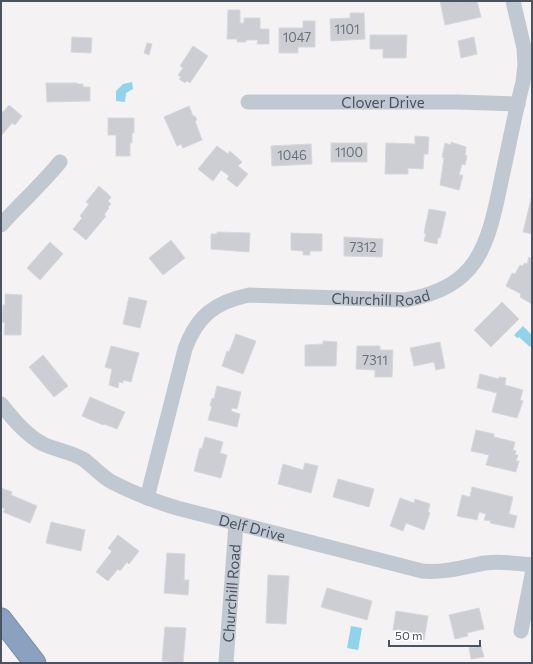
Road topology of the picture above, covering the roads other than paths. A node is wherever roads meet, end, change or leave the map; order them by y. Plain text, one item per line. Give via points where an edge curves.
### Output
1 (513, 1) edge
2 (248, 102) dead end
3 (518, 104) junction
4 (60, 162) dead end
5 (1, 225) edge
6 (1, 404) edge
7 (147, 498) junction
8 (236, 524) junction
9 (532, 566) edge
10 (532, 574) edge
11 (1, 619) edge
12 (521, 631) dead end
13 (35, 663) edge
14 (226, 663) edge

1 - 3 street, Churchill Road via 524,48 525,65
2 - 3 street, Clover Drive
3 - 7 street, Churchill Road via 488,238 469,269 455,282 424,297 405,300 249,295 220,304 198,322 190,334 185,349
4 - 5 street
6 - 7 street, Delf Drive via 28,434 82,459 110,481
7 - 8 street, Delf Drive
8 - 9 street, Delf Drive via 422,571 437,572 486,563 508,562
8 - 14 street, Churchill Road
10 - 12 street
11 - 13 highway

